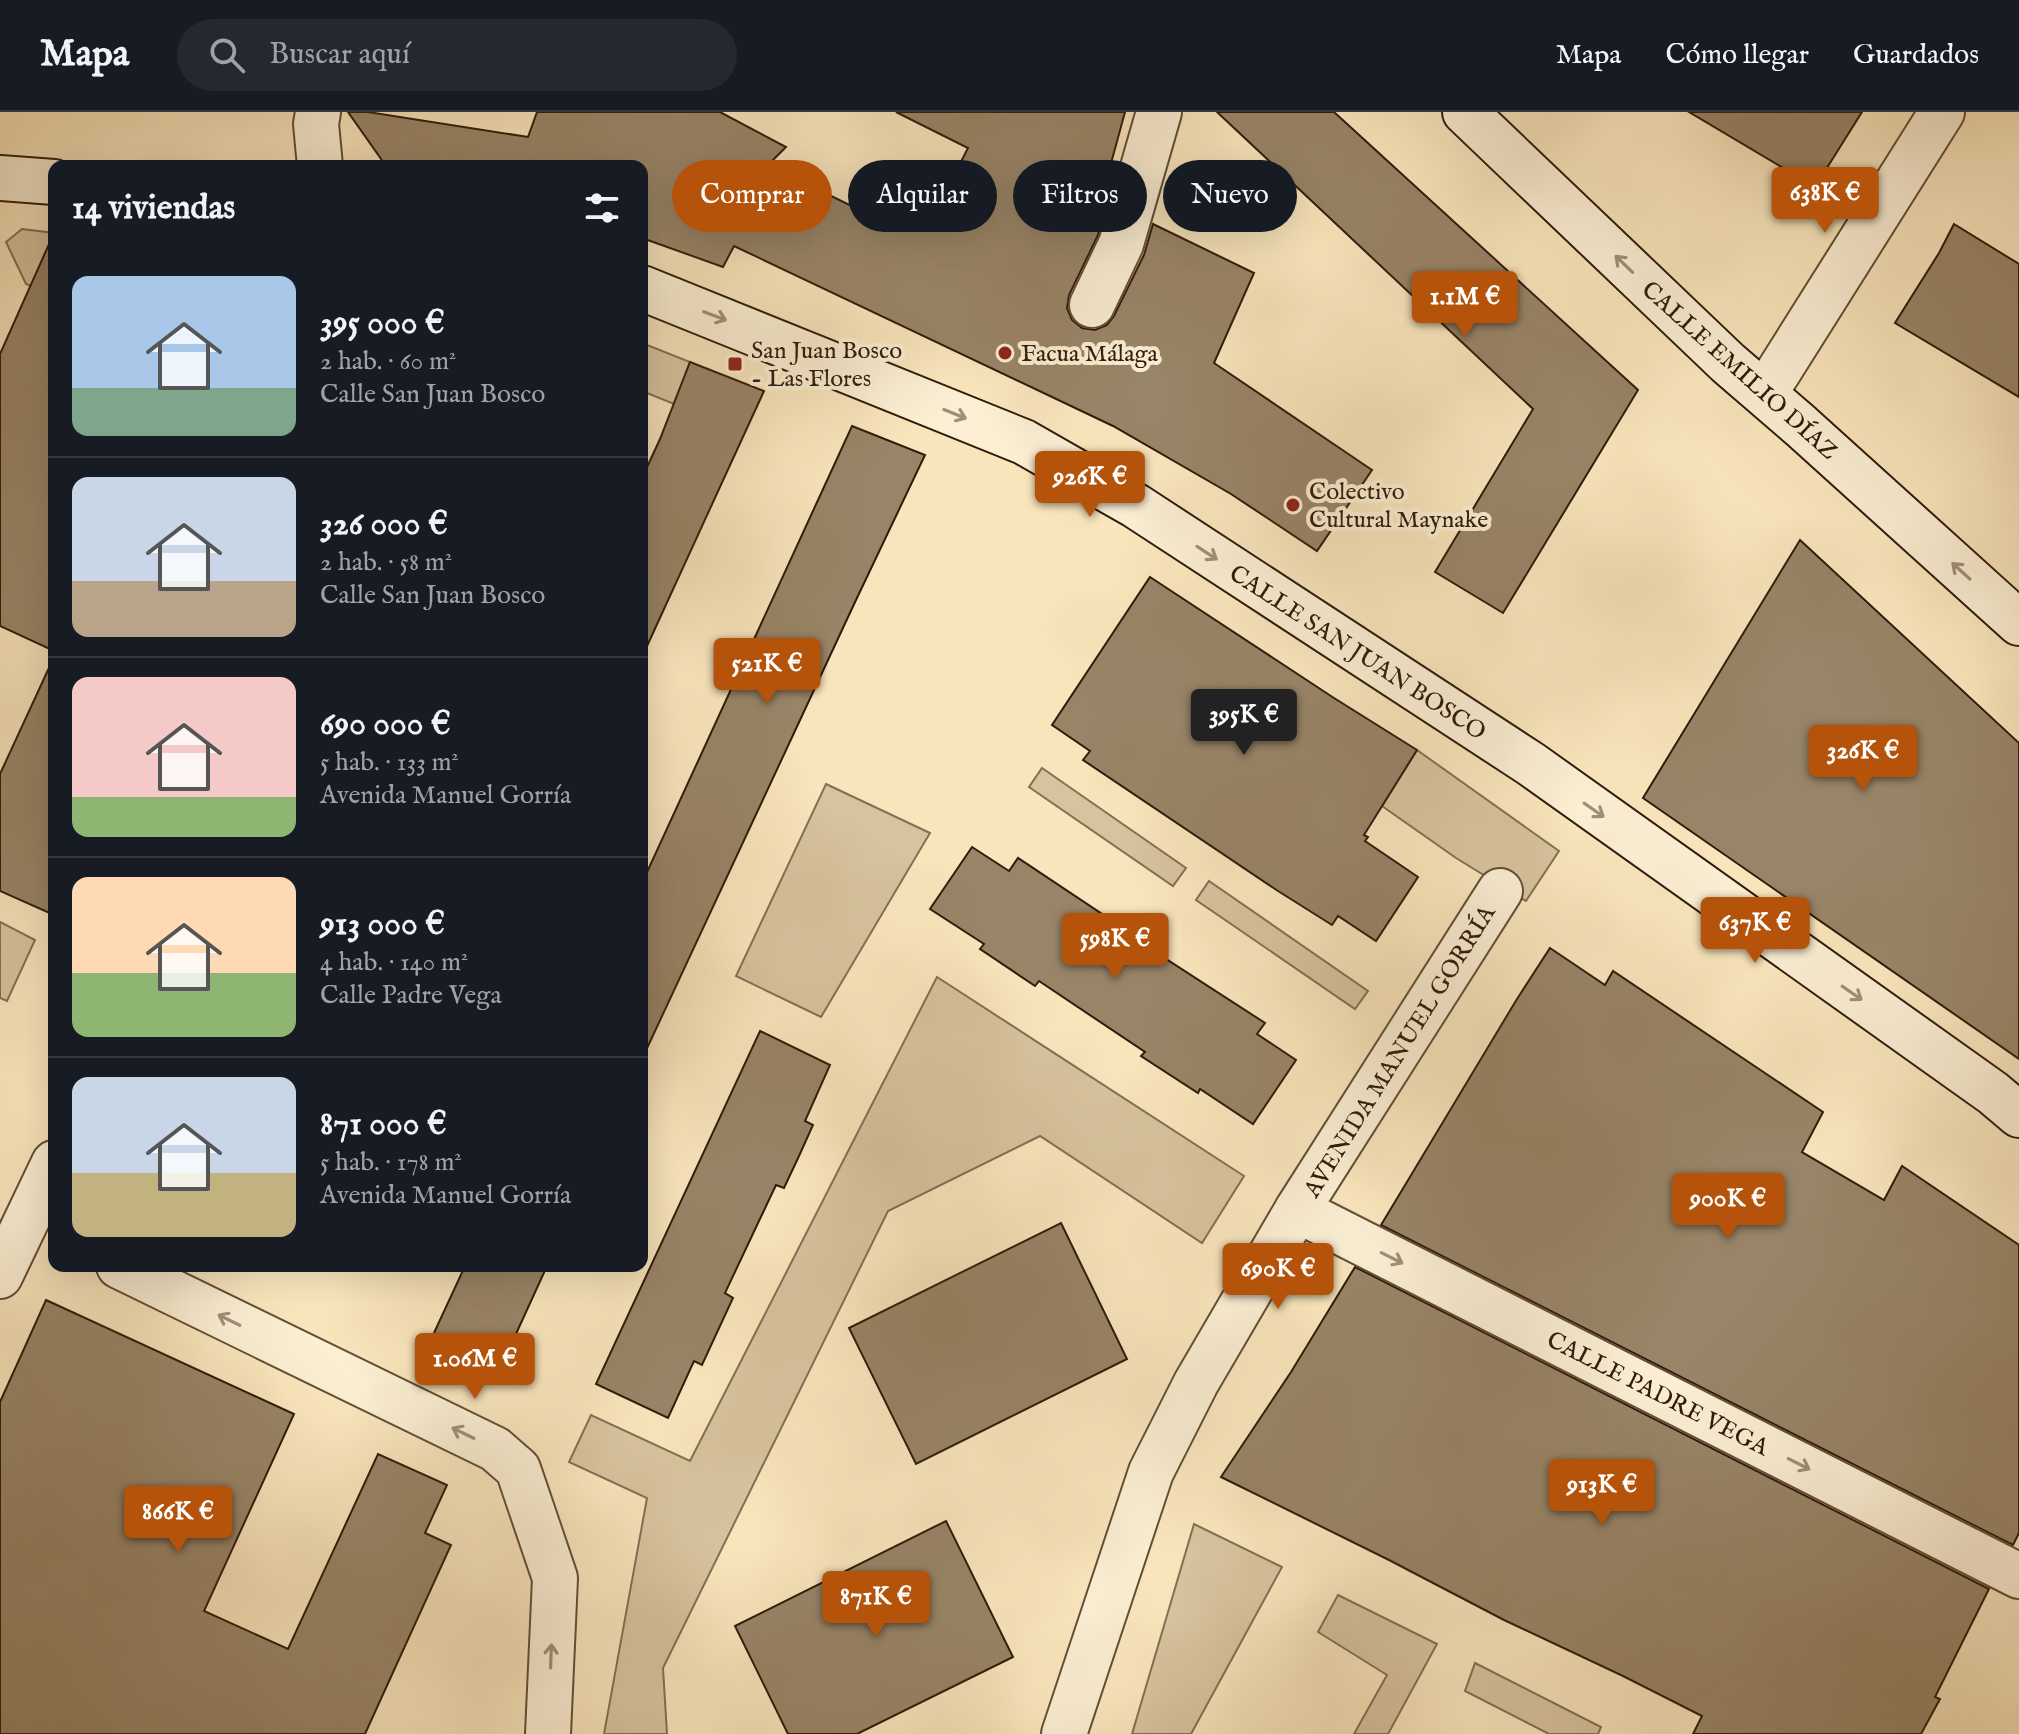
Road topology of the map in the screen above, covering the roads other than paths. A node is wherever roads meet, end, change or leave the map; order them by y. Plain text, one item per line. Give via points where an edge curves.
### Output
1 (318, 112) edge
2 (1159, 112) edge
3 (1465, 112) edge
4 (1942, 112) edge
5 (319, 160) edge
6 (0, 178) edge
7 (48, 182) edge
8 (648, 290) edge
9 (1092, 305) dead end
10 (1765, 393) junction
11 (2019, 623) edge
12 (1500, 891) dead end
13 (2019, 1115) edge
14 (48, 1191) edge
15 (1297, 1210) junction
16 (40, 1228) edge
17 (131, 1272) edge
18 (0, 1276) edge
19 (2019, 1576) edge
20 (548, 1734) edge
21 (1064, 1734) edge

1 - 5 street
2 - 9 street via 1121,244
10 -> 3 street, CALLE EMILIO DÍAZ
4 - 10 street
6 - 7 street
8 -> 13 street, CALLE SAN JUAN BOSCO via 1024,442 1136,506 1531,764
11 -> 10 street, CALLE EMILIO DÍAZ
12 - 15 street, AVENIDA MANUEL GORRÍA
14 - 16 street
15 -> 19 street, CALLE PADRE VEGA
15 - 21 street, AVENIDA MANUEL GORRÍA via 1196,1383 1151,1472
16 - 18 street
20 -> 17 street via 555,1578 518,1469 495,1449

